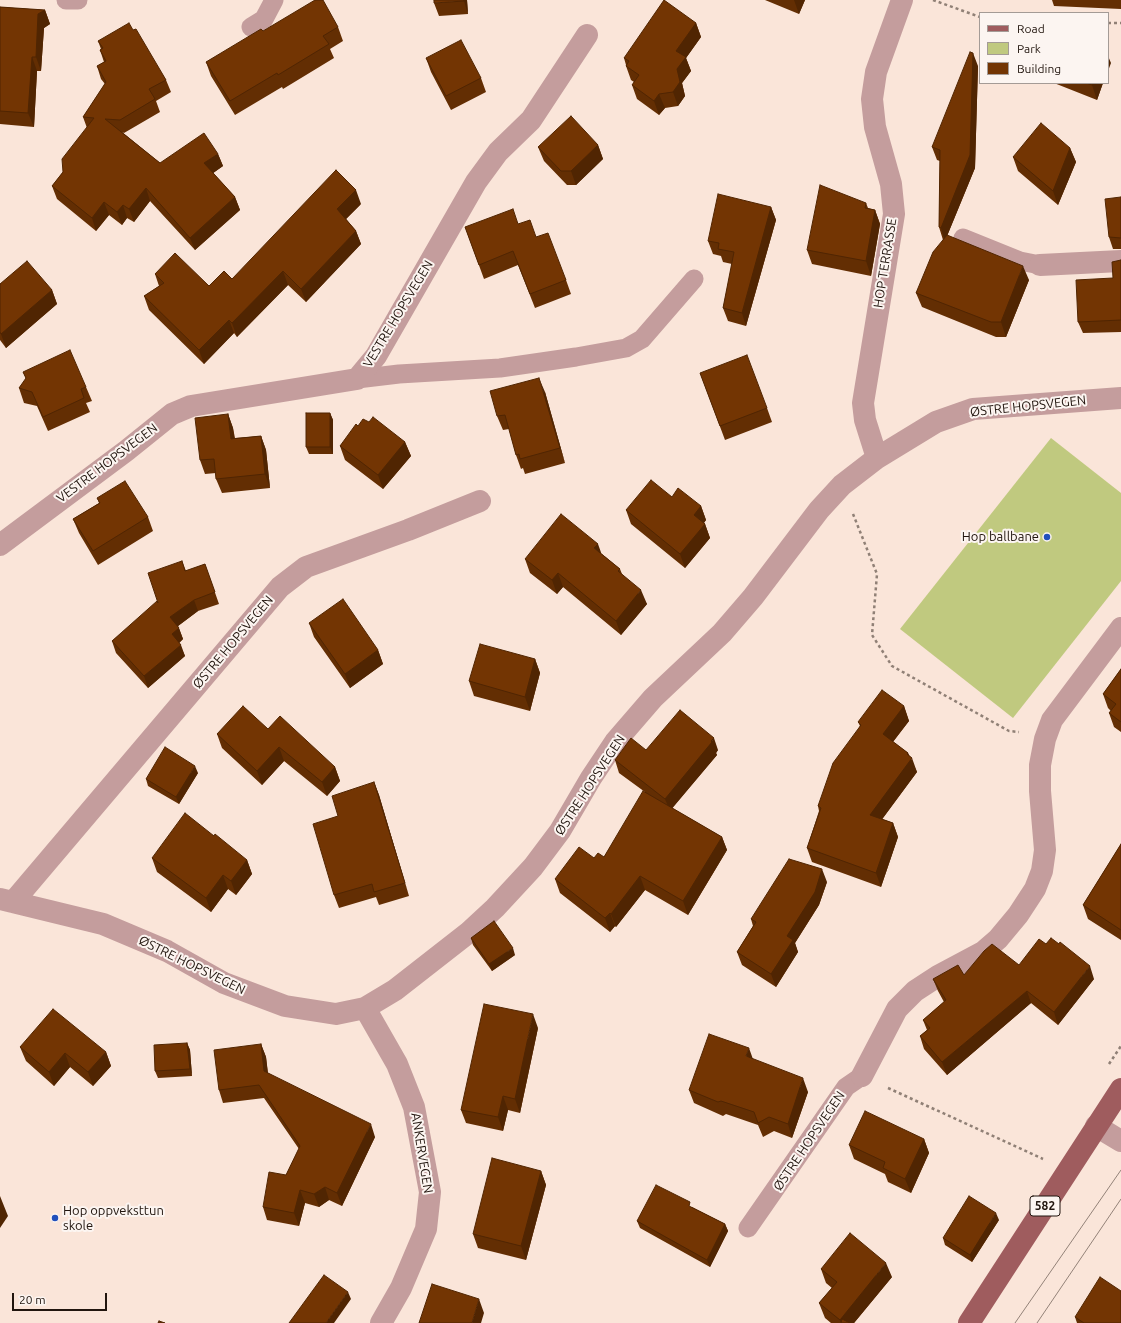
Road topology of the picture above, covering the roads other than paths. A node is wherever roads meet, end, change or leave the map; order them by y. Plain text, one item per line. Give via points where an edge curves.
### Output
1 (66, 0) edge
2 (78, 0) edge
3 (274, 0) edge
4 (902, 0) edge
5 (251, 27) dead end
6 (588, 35) dead end
7 (963, 238) dead end
8 (1121, 261) edge
9 (1040, 265) joint
10 (694, 279) dead end
11 (357, 379) junction
12 (1121, 398) edge
13 (877, 458) junction
14 (480, 501) dead end
15 (0, 545) edge
16 (1121, 628) edge
17 (7, 900) edge
18 (365, 1008) junction
19 (862, 1076) joint
20 (1121, 1089) edge
21 (1096, 1126) junction
22 (1121, 1142) edge
23 (748, 1228) dead end
24 (381, 1323) edge
25 (969, 1323) edge

1 - 2 lane
3 - 5 lane via 264,19
4 - 13 street, HOP TERRASSE via 876,72 872,99 875,127 892,184 894,214 863,402 865,420
6 - 11 street, VESTRE HOPSVEGEN via 531,120 498,152 476,182 376,356
7 - 9 lane via 1008,256
8 - 9 street
10 - 11 lane via 642,339 626,348 500,368
11 - 15 street, VESTRE HOPSVEGEN via 191,406 172,414
12 - 13 street, ØSTRE HOPSVEGEN via 973,409 936,422
13 - 18 street, ØSTRE HOPSVEGEN via 842,485 818,510 722,634 653,698 615,742 560,831 533,867 495,908 468,933 395,990
14 - 17 street, ØSTRE HOPSVEGEN via 306,567 280,587
16 - 19 street, ØSTRE HOPSVEGEN via 1052,720 1047,733 1040,765 1045,850 1042,872 1035,889 998,939 983,952 921,987 897,1009
17 - 18 street, ØSTRE HOPSVEGEN via 103,924 167,951 224,983 285,1006 336,1014
18 - 24 street, ANKERVEGEN via 397,1064 414,1107 430,1192 426,1229 401,1288
19 - 23 lane, ØSTRE HOPSVEGEN via 846,1087
20 - 21 main road, 582
21 - 22 street
21 - 25 main road, 582

